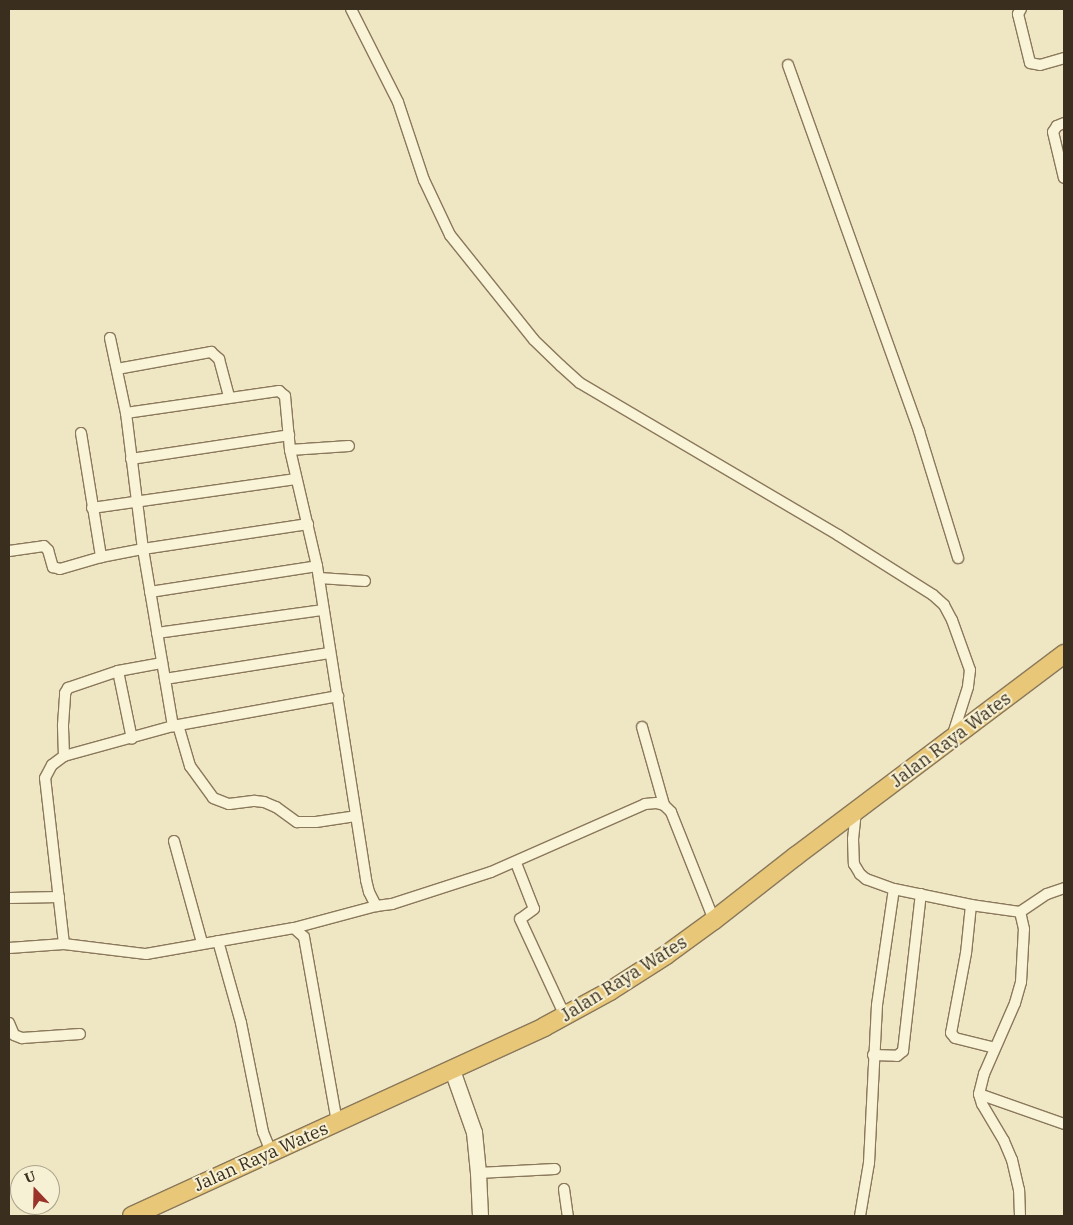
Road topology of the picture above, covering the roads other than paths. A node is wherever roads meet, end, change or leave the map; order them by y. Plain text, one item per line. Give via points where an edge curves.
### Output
1 (352, 9) edge
2 (1021, 9) edge
3 (1064, 58) edge
4 (788, 65) dead end
5 (1064, 122) edge
6 (1064, 178) edge
7 (110, 338) dead end
8 (117, 369) junction
9 (229, 397) junction
10 (126, 413) junction
11 (81, 433) dead end
12 (289, 434) junction
13 (348, 446) dead end
14 (290, 450) junction
15 (131, 459) junction
16 (296, 479) junction
17 (136, 500) junction
18 (92, 508) junction
19 (308, 524) junction
20 (142, 549) junction
21 (9, 551) edge
22 (101, 557) junction
23 (958, 558) dead end
24 (317, 566) junction
25 (319, 578) junction
26 (365, 581) dead end
27 (150, 592) junction
28 (322, 610) junction
29 (157, 633) junction
30 (329, 653) junction
31 (1064, 654) edge
32 (162, 663) junction
33 (118, 671) junction
34 (165, 679) junction
35 (338, 696) junction
36 (176, 725) junction
37 (642, 727) dead end
38 (132, 738) junction
39 (952, 740) junction
40 (64, 756) junction
41 (664, 805) junction
42 (856, 811) junction
43 (356, 816) junction
44 (174, 841) dead end
45 (516, 862) junction
46 (1064, 888) edge
47 (894, 889) junction
48 (921, 894) junction
49 (59, 897) junction
50 (9, 898) edge
51 (971, 905) junction
52 (376, 906) junction
53 (1020, 912) junction
54 (714, 920) junction
55 (294, 928) junction
56 (218, 941) junction
57 (64, 944) junction
58 (202, 944) junction
59 (9, 948) edge
60 (565, 1016) junction
61 (9, 1023) edge
62 (80, 1034) dead end
63 (995, 1048) junction
64 (873, 1055) junction
65 (452, 1070) junction
66 (979, 1094) junction
67 (337, 1123) junction
68 (1064, 1124) edge
69 (271, 1152) junction
70 (555, 1169) dead end
71 (478, 1173) junction
72 (564, 1189) dead end
73 (132, 1216) edge
74 (480, 1216) edge
75 (568, 1216) edge
76 (860, 1216) edge
77 (1020, 1216) edge

1 - 39 street via 398,102 424,180 450,235 534,340 580,383 838,535 938,598 952,620 970,670
2 - 3 street via 1018,14 1030,63 1040,65
4 - 23 street via 919,431
5 - 6 street via 1053,132
7 - 8 street
8 - 9 street via 211,352 219,359
8 - 10 street
9 - 10 street
9 - 12 street via 282,392
10 - 15 street
11 - 18 street
12 - 14 street
12 - 15 street
13 - 14 street
14 - 16 street
15 - 17 street
16 - 17 street
16 - 19 street
17 - 18 street
17 - 20 street
18 - 22 street
19 - 20 street
19 - 24 street
20 - 22 street
20 - 27 street
21 - 22 street via 44,546 55,569
24 - 25 street
24 - 27 street
25 - 26 street
25 - 28 street
27 - 29 street
28 - 29 street
28 - 30 street
29 - 32 street
30 - 34 street
30 - 35 street
31 - 39 highway, Jalan Raya Wates
32 - 33 street
32 - 34 street
33 - 38 street
33 - 40 street via 68,688 63,726
34 - 36 street
35 - 36 street
35 - 43 street
36 - 38 street
36 - 43 street via 190,766 213,798 222,803 264,802 297,822
37 - 41 street
38 - 40 street
39 - 42 highway, Jalan Raya Wates
40 - 49 street via 52,765 45,778
41 - 45 street via 645,804
41 - 54 street via 671,812
42 - 47 street via 854,864 866,879
42 - 54 highway, Jalan Raya Wates
43 - 52 street via 368,892
44 - 58 street
45 - 52 street via 392,904
45 - 60 street via 534,909 520,919
46 - 53 street via 1047,894
47 - 48 street
47 - 64 street
48 - 51 street
48 - 64 street via 903,1050 897,1056
49 - 50 street
49 - 57 street
51 - 53 street
51 - 63 street via 966,954 951,1034 955,1038
52 - 55 street
53 - 63 street via 1024,929 1021,982
54 - 60 highway, Jalan Raya Wates via 666,955
55 - 56 street
55 - 67 street via 304,937
56 - 58 street
56 - 69 street via 241,1023 262,1132
57 - 58 street via 135,954
57 - 59 street
60 - 65 highway, Jalan Raya Wates
61 - 62 street via 14,1035 22,1038
63 - 66 street
64 - 76 street via 869,1163
65 - 67 highway, Jalan Raya Wates
65 - 71 main road via 474,1132
66 - 68 street
66 - 77 street via 1012,1160 1019,1190
67 - 69 highway, Jalan Raya Wates
69 - 73 highway, Jalan Raya Wates
70 - 71 street
71 - 74 main road
72 - 75 street

